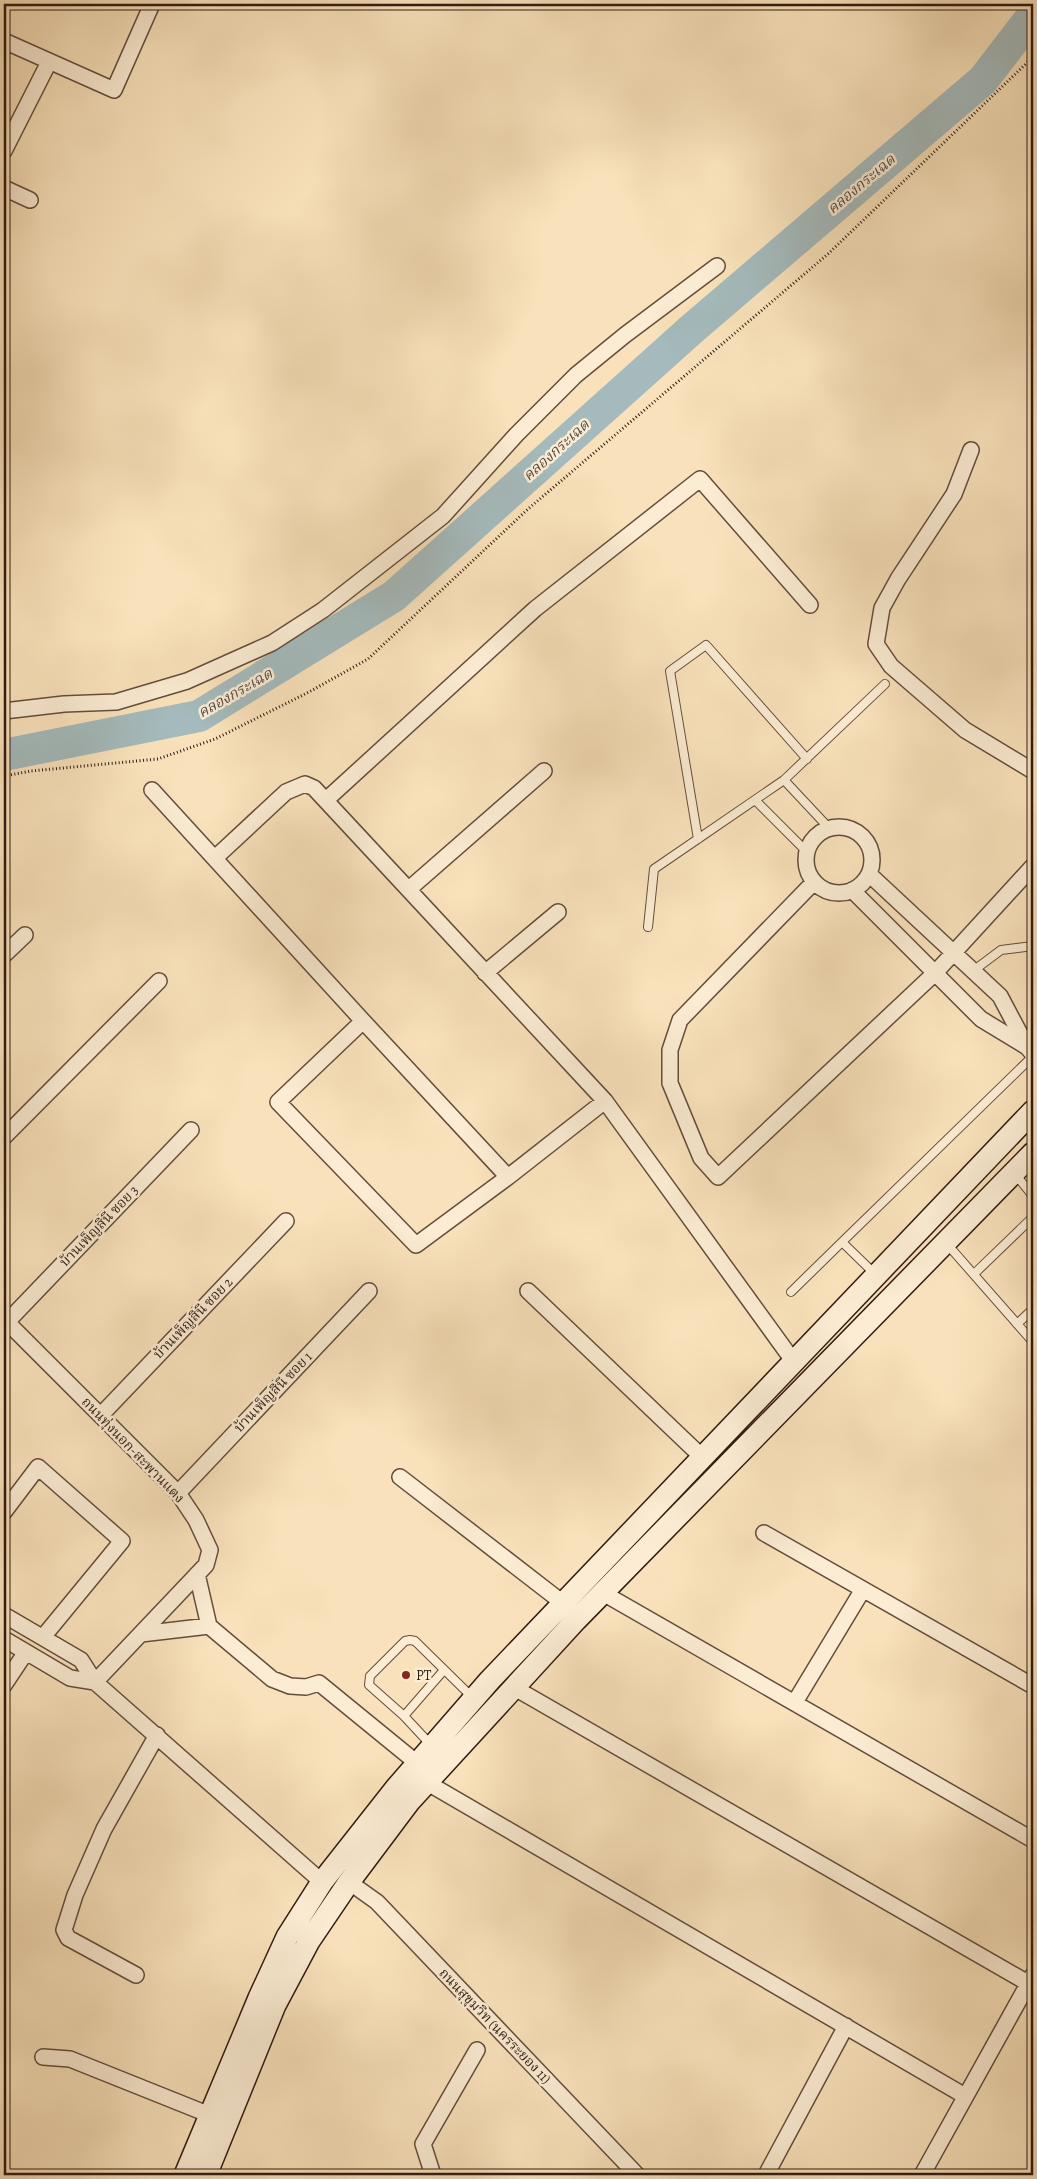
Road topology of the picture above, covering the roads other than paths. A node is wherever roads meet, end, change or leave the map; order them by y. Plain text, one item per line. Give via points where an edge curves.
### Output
1 (152, 4) edge
2 (4, 41) edge
3 (49, 62) junction
4 (4, 151) edge
5 (4, 188) edge
6 (30, 200) dead end
7 (717, 266) dead end
8 (971, 450) dead end
9 (810, 605) dead end
10 (885, 684) dead end
11 (4, 711) edge
12 (807, 759) junction
13 (544, 771) dead end
14 (1033, 771) edge
15 (784, 780) junction
16 (152, 790) dead end
17 (326, 800) junction
18 (755, 800) junction
19 (829, 828) junction
20 (698, 839) junction
21 (807, 852) junction
22 (215, 858) junction
23 (1033, 866) edge
24 (869, 874) junction
25 (814, 882) junction
26 (408, 889) junction
27 (852, 890) junction
28 (558, 912) dead end
29 (648, 926) dead end
30 (25, 935) dead end
31 (1033, 946) edge
32 (954, 953) junction
33 (4, 955) edge
34 (973, 971) junction
35 (485, 973) junction
36 (935, 973) junction
37 (159, 981) dead end
38 (362, 1021) junction
39 (1031, 1052) edge
40 (605, 1101) junction
41 (1033, 1111) edge
42 (191, 1130) dead end
43 (4, 1137) edge
44 (1033, 1153) edge
45 (1014, 1173) junction
46 (508, 1177) junction
47 (1033, 1196) edge
48 (1033, 1217) edge
49 (286, 1221) dead end
50 (842, 1242) junction
51 (946, 1242) junction
52 (974, 1274) junction
53 (876, 1276) junction
54 (528, 1291) dead end
55 (369, 1292) dead end
56 (791, 1292) dead end
57 (1033, 1309) edge
58 (5, 1321) edge
59 (1017, 1324) junction
60 (1033, 1342) edge
61 (794, 1362) junction
62 (100, 1415) junction
63 (702, 1457) junction
64 (400, 1477) dead end
65 (178, 1492) junction
66 (4, 1512) edge
67 (764, 1533) dead end
68 (197, 1574) junction
69 (862, 1590) junction
70 (603, 1592) junction
71 (563, 1603) junction
72 (4, 1615) edge
73 (209, 1626) junction
74 (141, 1634) junction
75 (43, 1637) junction
76 (4, 1639) edge
77 (26, 1652) junction
78 (444, 1670) junction
79 (95, 1682) junction
80 (4, 1685) edge
81 (1033, 1686) edge
82 (513, 1687) junction
83 (474, 1699) junction
84 (795, 1702) junction
85 (404, 1716) junction
86 (157, 1735) junction
87 (432, 1746) junction
88 (422, 1772) junction
89 (1033, 1840) edge
90 (322, 1882) junction
91 (349, 1882) junction
92 (136, 1975) dead end
93 (1032, 1981) edge
94 (846, 2026) junction
95 (476, 2050) dead end
96 (42, 2057) dead end
97 (966, 2096) junction
98 (210, 2115) junction
99 (186, 2175) edge
100 (206, 2175) edge
101 (433, 2175) edge
102 (637, 2175) edge
103 (766, 2175) edge
104 (922, 2175) edge

1 - 3 street via 114,90
2 - 3 street
3 - 4 street
5 - 6 street
7 - 11 street via 576,375 443,516 323,610 272,643 187,681 116,702
8 - 14 street via 954,494 882,608 876,644 891,666 965,730
9 - 17 street via 700,479 535,609
10 - 12 lane
12 - 15 lane
12 - 20 lane via 706,645 670,671
13 - 26 street
15 - 18 lane
15 - 19 lane
16 - 22 street
17 - 22 street via 305,784 294,787
17 - 26 street
18 - 20 lane
18 - 21 lane
19 - 21 street via 815,837
19 - 24 street via 851,829 861,835 869,846 872,860
20 - 29 lane via 654,868
21 - 25 street via 807,868
22 - 38 street
23 - 32 street
24 - 27 street
24 - 32 street
25 - 27 street via 825,890 838,893
25 - 36 street via 680,1020 670,1050 670,1083 701,1158 718,1177
26 - 35 street
27 - 36 street
28 - 35 street
30 - 33 street
31 - 34 lane via 1002,950
32 - 34 street
32 - 36 street
34 - 39 street via 1000,996
35 - 40 street
36 - 39 street via 981,1019
37 - 43 street
38 - 46 street
38 - 46 street via 278,1102 416,1245
39 - 50 lane
40 - 46 street
40 - 61 street
41 - 53 street
42 - 58 street, บ้านเพ็ญสินี ซอย 3
44 - 45 street
45 - 47 lane
45 - 51 street
48 - 52 lane
49 - 62 street, บ้านเพ็ญสินี ซอย 2
50 - 53 lane
50 - 56 lane
51 - 52 lane
51 - 70 street
52 - 59 lane
53 - 61 street
54 - 63 street
55 - 65 street, บ้านเพ็ญสินี ซอย 1
57 - 59 lane
58 - 62 street, ถนนทุ่งนอก-สะพานแตง
59 - 60 lane
61 - 63 street
62 - 65 street, ถนนทุ่งนอก-สะพานแตง
63 - 71 street
64 - 71 street
65 - 68 street, ถนนทุ่งนอก-สะพานแตง via 210,1550 206,1565
66 - 75 street via 38,1467 122,1541
67 - 69 street
68 - 73 street
68 - 74 street, ถนนทุ่งนอก-สะพานแตง
69 - 81 street
69 - 84 street
70 - 82 street
70 - 84 street
71 - 83 street
72 - 75 street
73 - 74 street
73 - 88 street via 272,1679 290,1686 306,1687 320,1683
74 - 79 street, ถนนทุ่งนอก-สะพานแตง
75 - 79 street via 81,1660
76 - 77 street
77 - 79 street via 70,1678
77 - 80 street
78 - 83 lane
78 - 85 lane
78 - 85 lane via 415,1641 410,1640 405,1641 370,1676 369,1685
79 - 86 street
82 - 88 street
82 - 93 street
83 - 87 street
84 - 89 street
85 - 87 lane
86 - 90 street
86 - 92 street via 104,1829 75,1895 64,1930 68,1938
87 - 88 street
88 - 90 street
88 - 91 street
88 - 94 street
90 - 98 street via 287,1938
91 - 100 street via 309,1941 275,2005
91 - 102 street, ถนนสุขุมวิท (นครระยอง 11) via 378,1902
93 - 97 street
94 - 97 street
94 - 103 street
95 - 101 street via 423,2144
96 - 98 street via 70,2059
97 - 104 street
98 - 99 street

